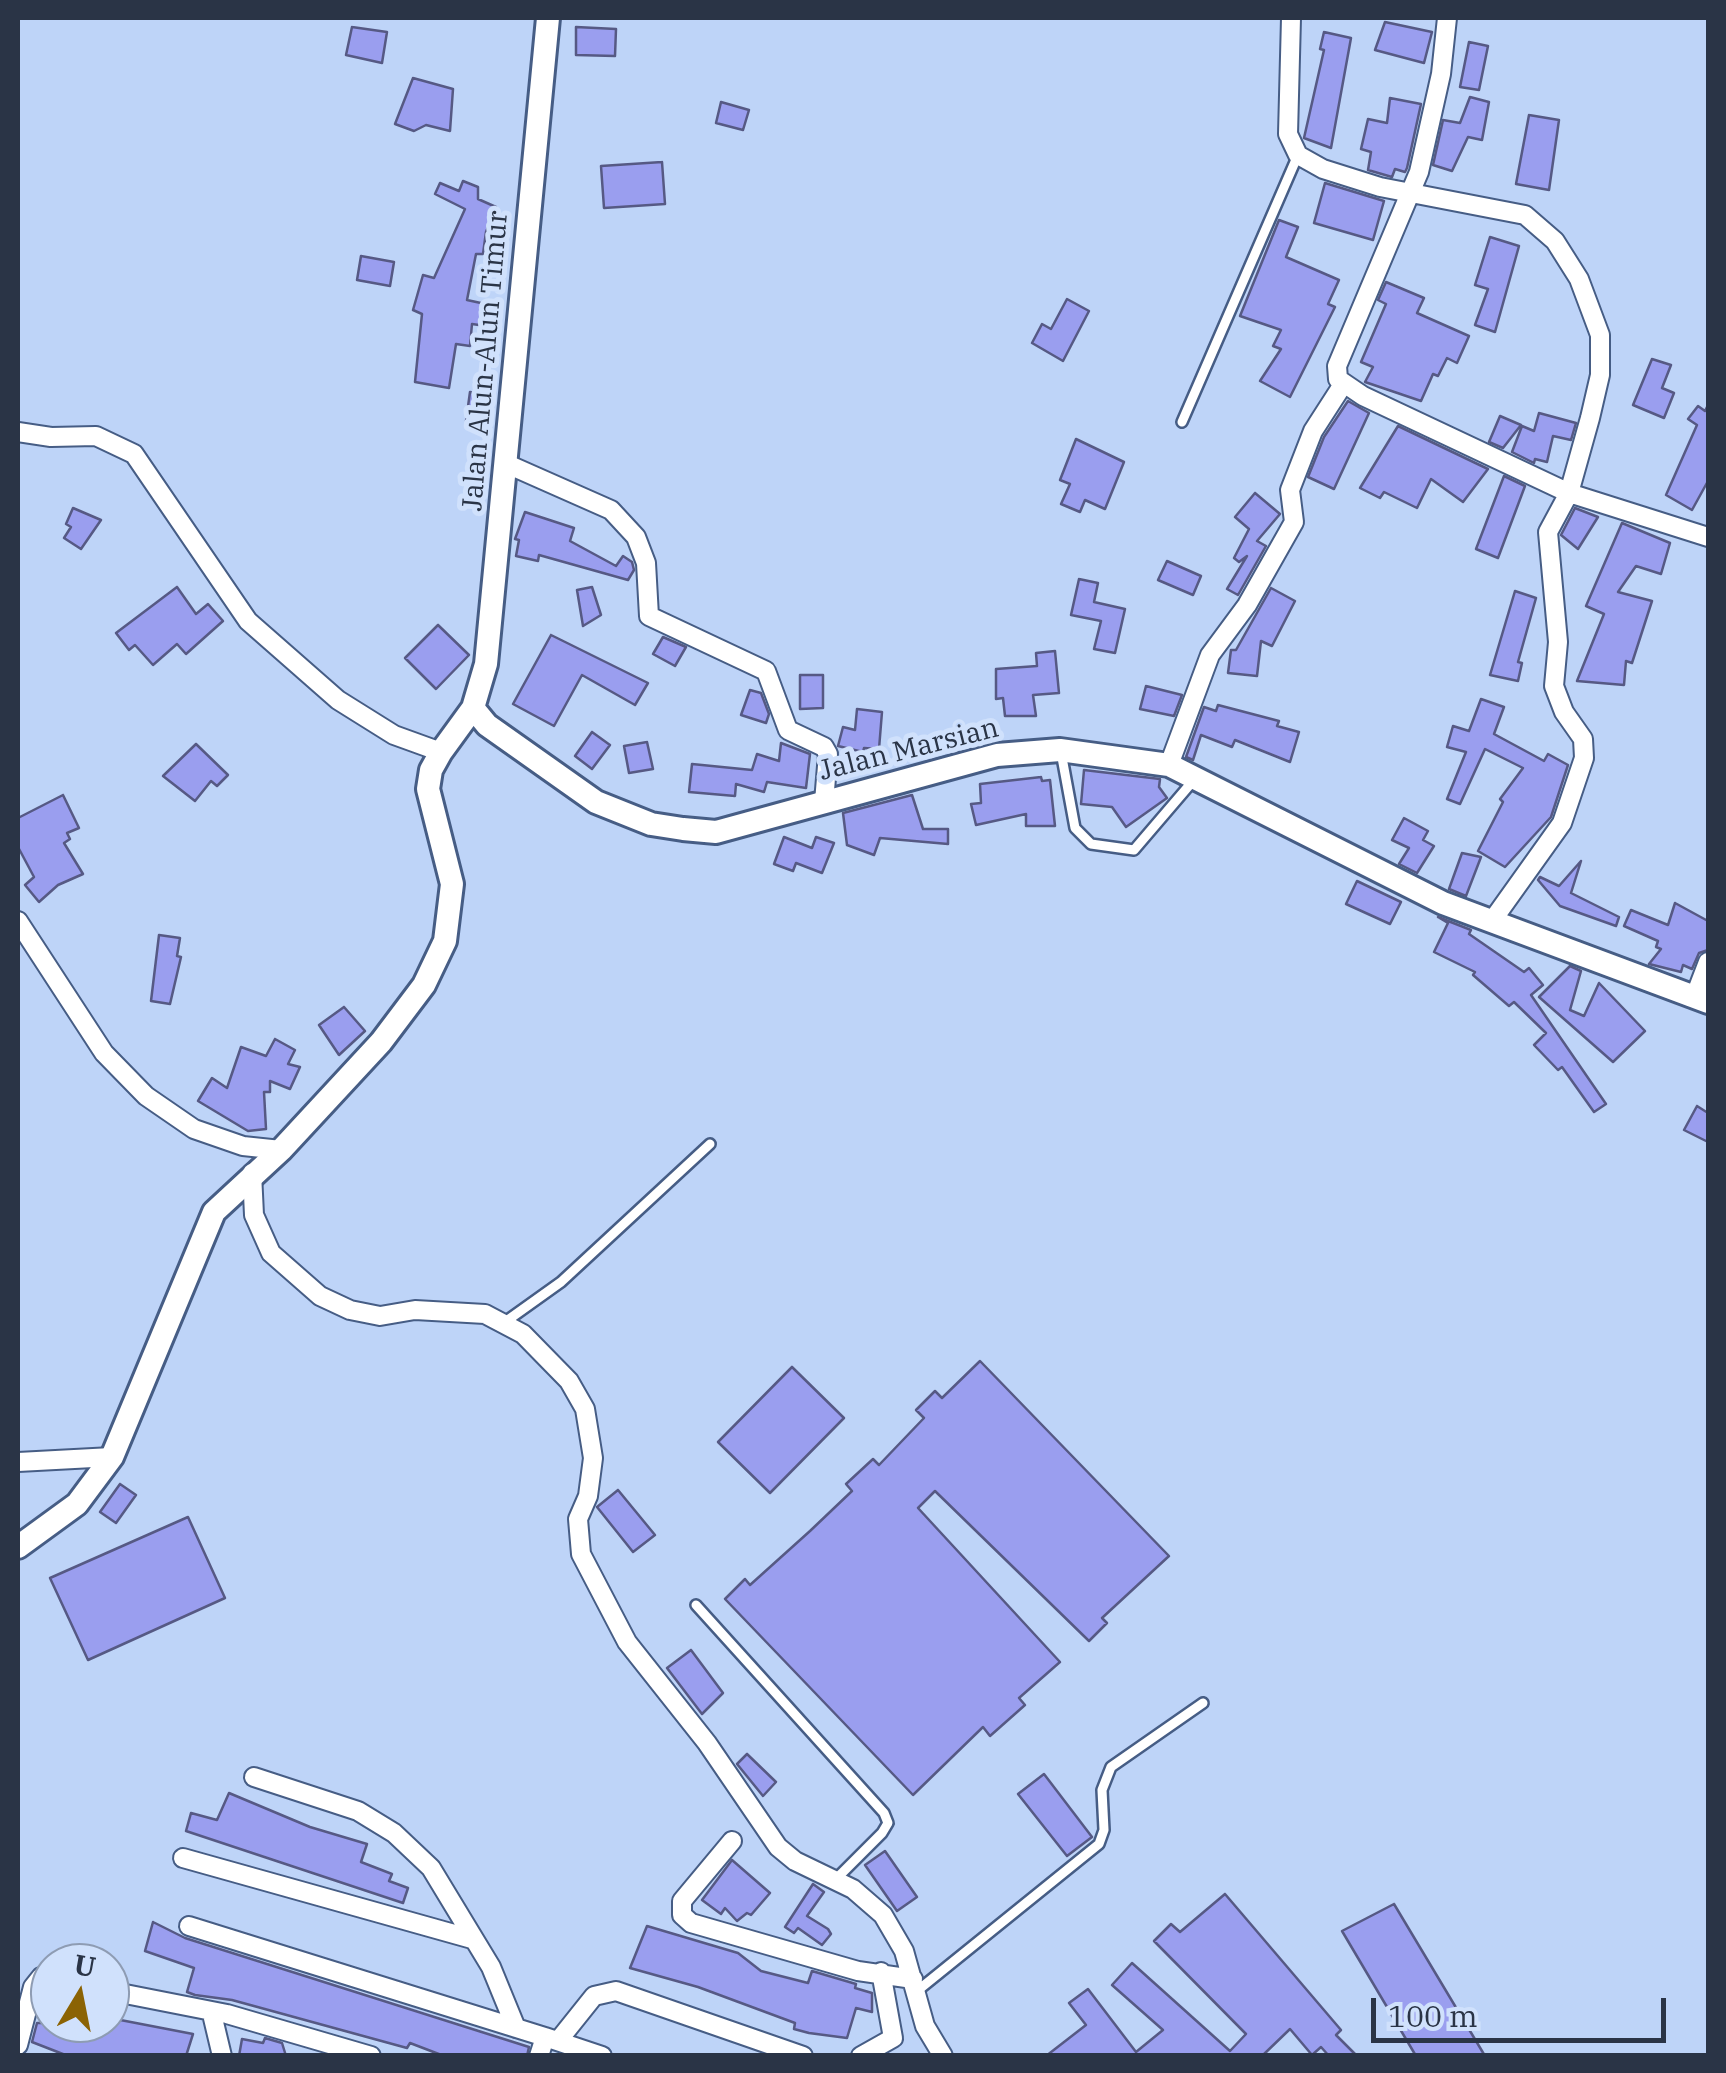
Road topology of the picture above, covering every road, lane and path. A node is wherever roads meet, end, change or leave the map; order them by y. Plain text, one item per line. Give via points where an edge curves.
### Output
1 (548, 18) edge
2 (1291, 18) edge
3 (1447, 18) edge
4 (1298, 155) junction
5 (1406, 193) junction
6 (1342, 386) junction
7 (1182, 422) dead end
8 (18, 432) edge
9 (507, 464) junction
10 (1569, 493) junction
11 (1708, 537) edge
12 (472, 708) junction
13 (1060, 750) junction
14 (441, 752) junction
15 (1169, 764) junction
16 (1196, 777) junction
17 (824, 802) junction
18 (18, 921) edge
19 (1492, 922) junction
20 (1708, 962) edge
21 (1702, 999) edge
22 (710, 1144) dead end
23 (281, 1150) junction
24 (252, 1173) junction
25 (504, 1322) junction
26 (112, 1456) junction
27 (18, 1462) edge
28 (18, 1547) edge
29 (696, 1605) dead end
30 (1203, 1703) dead end
31 (254, 1778) dead end
32 (732, 1841) dead end
33 (183, 1858) dead end
34 (836, 1880) junction
35 (189, 1926) dead end
36 (472, 1939) junction
37 (881, 1972) junction
38 (915, 1985) junction
39 (130, 1996) edge
40 (30, 1998) edge
41 (212, 2014) junction
42 (516, 2028) junction
43 (551, 2039) junction
44 (18, 2045) edge
45 (222, 2056) edge
46 (370, 2056) edge
47 (539, 2056) edge
48 (602, 2056) edge
49 (803, 2056) edge
50 (861, 2056) edge
51 (942, 2056) edge

1 - 9 street, Jalan Alun-Alun Timur
2 - 4 street via 1288,134
3 - 5 street via 1419,172
4 - 5 street
4 - 7 lane
5 - 6 street via 1337,366
5 - 10 street via 1525,216 1555,240 1579,279 1600,336 1600,375
6 - 10 street
6 - 15 street via 1313,431 1290,490 1294,522 1210,656
8 - 14 street via 96,436 134,454 248,620 338,700 394,735
9 - 12 street, Jalan Alun-Alun Timur via 486,664
9 - 17 street via 611,510 636,538 646,563 650,616 766,671 788,730 828,754
10 - 11 street
10 - 19 street via 1548,532 1558,642 1554,686 1583,739 1584,758 1562,823
12 - 14 street, Jalan Alun-Alun Timur
12 - 17 street, Jalan Marsian via 580,792 651,824 716,832
13 - 15 street, Jalan Marsian
13 - 16 lane via 1075,828 1091,844 1134,850
13 - 17 street, Jalan Marsian via 960,762
14 - 23 street via 428,789 452,884 435,968 381,1042
15 - 16 street, Jalan Marsian
16 - 19 street, Jalan Marsian
18 - 23 street via 104,1053 146,1096 194,1129 243,1146
19 - 21 street, Jalan Marsian
20 - 21 street
22 - 25 lane via 560,1282
23 - 24 street
24 - 25 street via 254,1214 270,1253 320,1296 380,1316 466,1311
24 - 26 street via 202,1232
25 - 34 street via 569,1381 585,1409 592,1458 578,1519 581,1554 627,1642 778,1847
26 - 27 street
26 - 28 street via 77,1504
29 - 34 lane via 884,1813 882,1833
30 - 38 lane via 1111,1767 1102,1790 1100,1844
31 - 36 street via 358,1811 394,1834 430,1868
32 - 37 street via 682,1902 682,1915 858,1971
33 - 36 street
34 - 38 street via 883,1914
35 - 42 street
36 - 42 street via 492,1968
37 - 38 street
37 - 50 street via 893,2038
38 - 51 street
39 - 41 street
40 - 44 street
41 - 45 street
41 - 46 street
42 - 43 street
43 - 47 street
43 - 48 street
43 - 49 street via 594,1996 616,1991

